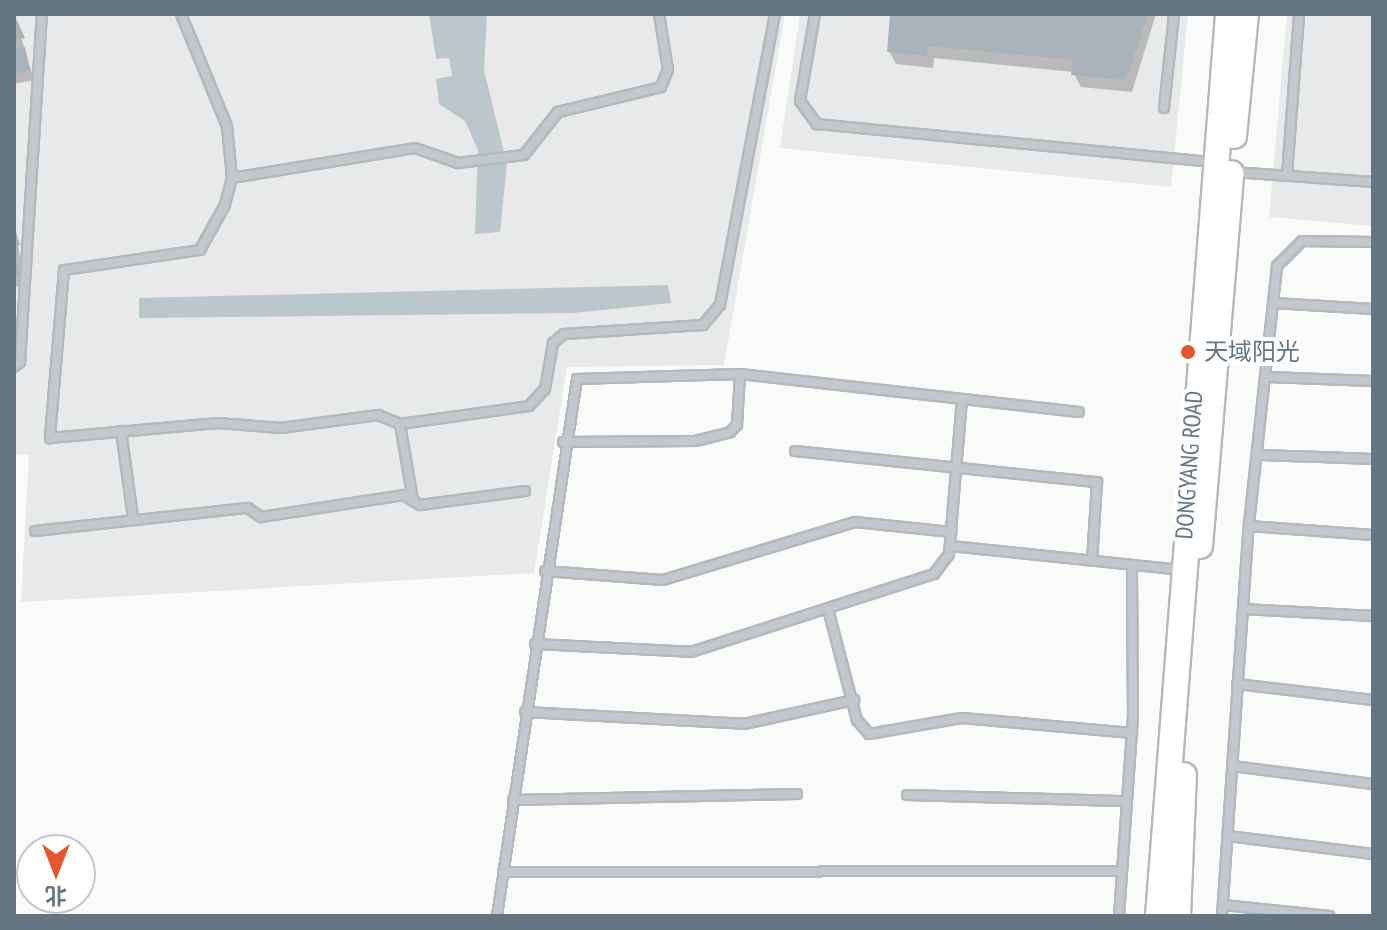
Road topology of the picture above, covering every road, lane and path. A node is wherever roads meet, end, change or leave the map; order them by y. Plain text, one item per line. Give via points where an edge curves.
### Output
1 (42, 14) edge
2 (181, 14) edge
3 (659, 14) edge
4 (775, 14) edge
5 (815, 14) edge
6 (1174, 14) edge
7 (1228, 14) edge
8 (1246, 14) edge
9 (1299, 14) edge
10 (1164, 108) dead end
11 (1223, 167) junction
12 (1287, 175) junction
13 (232, 178) junction
14 (1373, 182) edge
15 (1373, 242) edge
16 (1274, 303) junction
17 (1373, 309) edge
18 (14, 367) edge
19 (740, 374) junction
20 (1268, 377) junction
21 (1373, 381) edge
22 (962, 400) junction
23 (1079, 412) dead end
24 (400, 424) junction
25 (121, 431) junction
26 (563, 442) junction
27 (795, 451) dead end
28 (1261, 455) junction
29 (1373, 459) edge
30 (957, 467) junction
31 (525, 491) dead end
32 (413, 500) junction
33 (133, 517) junction
34 (1249, 526) junction
35 (35, 531) dead end
36 (951, 532) junction
37 (1373, 535) edge
38 (950, 546) junction
39 (1092, 561) junction
40 (1132, 565) junction
41 (1182, 570) junction
42 (545, 571) junction
43 (828, 609) junction
44 (1243, 609) junction
45 (1373, 616) edge
46 (535, 644) junction
47 (1237, 684) junction
48 (854, 700) junction
49 (1373, 700) edge
50 (525, 712) junction
51 (1132, 733) junction
52 (1232, 766) junction
53 (1373, 784) edge
54 (797, 794) dead end
55 (907, 795) dead end
56 (513, 800) junction
57 (1127, 801) junction
58 (1228, 836) junction
59 (1373, 854) edge
60 (1122, 871) junction
61 (503, 872) junction
62 (1223, 905) junction
63 (497, 916) edge
64 (1119, 916) edge
65 (1158, 916) edge
66 (1178, 916) edge
67 (1222, 916) edge
68 (1329, 916) edge

1 - 18 lane via 20,362
2 - 13 lane via 222,105
3 - 13 lane via 668,70 661,87 558,112 524,155 466,164 415,148
4 - 24 lane via 720,305 710,320 695,328 564,334 551,348 545,389 529,406
5 - 11 lane via 800,101 817,124
6 - 10 lane
7 - 11 main road, DONGYANG ROAD
8 - 11 main road, DONGYANG ROAD
9 - 12 lane
11 - 12 lane
11 - 41 main road, DONGYANG ROAD
11 - 66 main road, DONGYANG ROAD
12 - 14 lane
13 - 25 lane via 222,216 200,250 64,270 46,430 50,438
15 - 16 lane via 1294,244 1277,266
16 - 17 lane
16 - 20 lane
19 - 22 lane
19 - 26 lane via 582,376 571,389
19 - 26 lane via 737,425 730,432 695,441
20 - 21 lane
20 - 28 lane
22 - 23 lane
22 - 30 lane
24 - 25 lane via 378,415 281,428 218,423
24 - 32 lane
25 - 33 lane
26 - 42 lane
27 - 30 lane
28 - 29 lane
28 - 34 lane
30 - 36 lane
30 - 39 lane via 1097,482
31 - 32 lane
32 - 33 lane via 404,495 261,517 248,508 139,524
33 - 35 lane
34 - 37 lane
34 - 44 lane
36 - 38 lane
36 - 42 lane via 855,522 663,580
38 - 39 lane
38 - 43 lane via 934,574
39 - 40 lane
40 - 41 lane
40 - 51 lane
41 - 65 main road, DONGYANG ROAD
42 - 46 lane
43 - 46 lane via 676,654
43 - 48 lane
44 - 45 lane
44 - 47 lane
46 - 50 lane
47 - 49 lane
47 - 52 lane
48 - 50 lane via 744,724
48 - 51 lane via 869,734 962,718
50 - 56 lane
51 - 57 lane
52 - 53 lane
52 - 58 lane
54 - 56 lane
55 - 57 lane
56 - 61 lane
57 - 60 lane
58 - 59 lane
58 - 62 lane
60 - 61 lane
60 - 64 lane
61 - 63 lane
62 - 67 lane
62 - 68 lane

